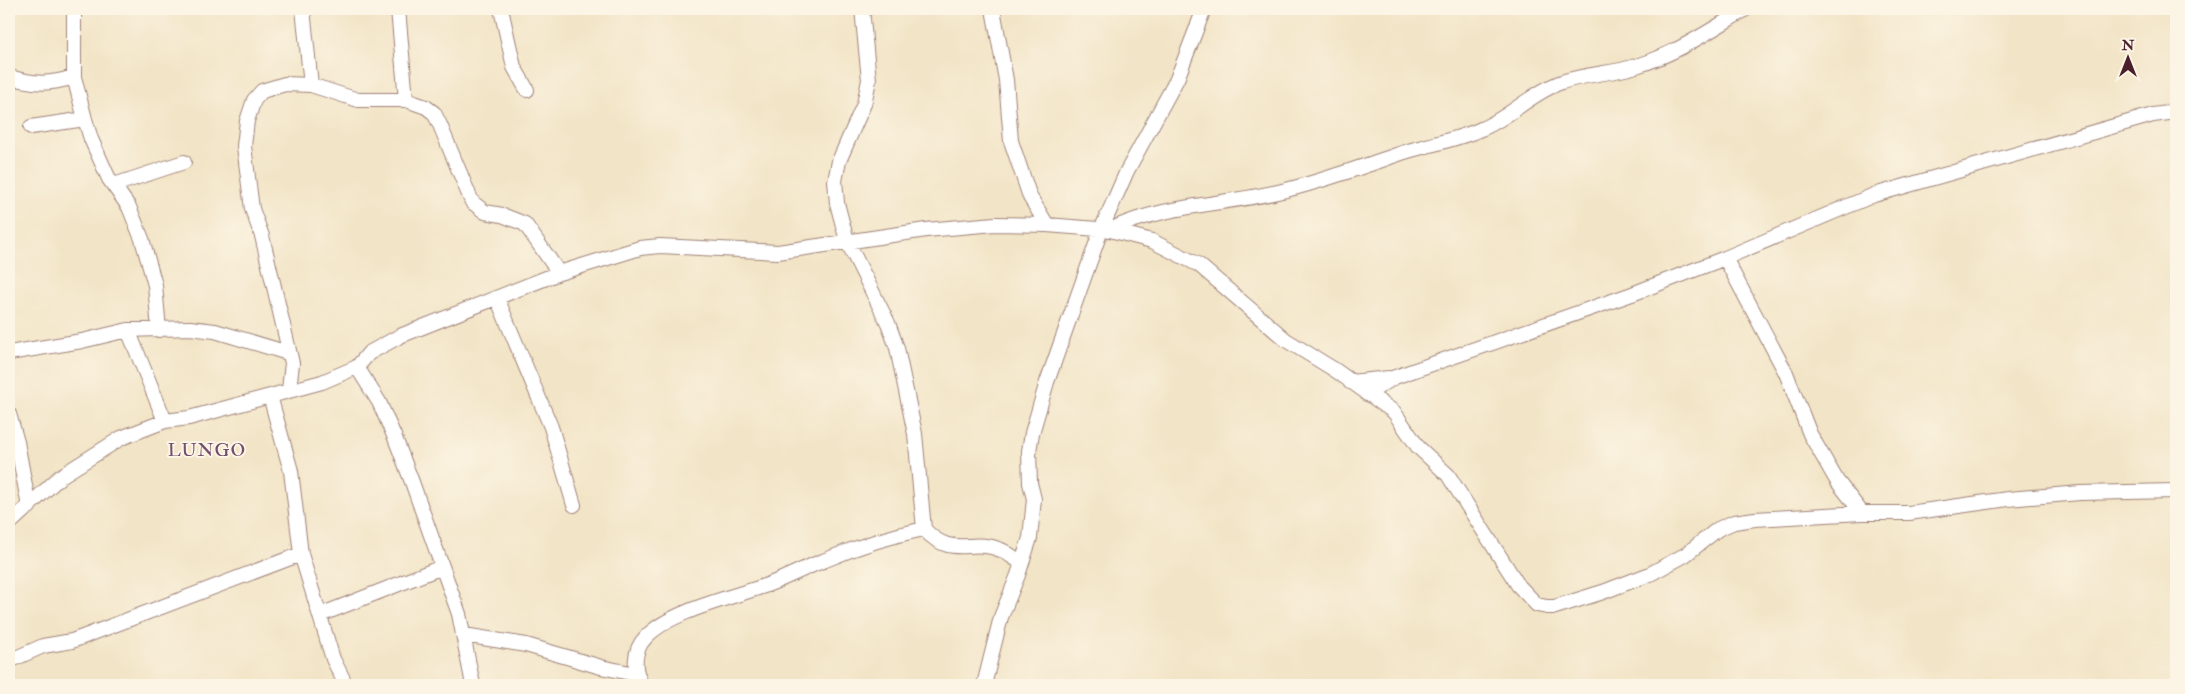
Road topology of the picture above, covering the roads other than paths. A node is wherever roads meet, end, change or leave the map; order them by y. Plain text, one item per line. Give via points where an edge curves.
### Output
1 (74, 9) edge
2 (303, 9) edge
3 (398, 9) edge
4 (501, 9) edge
5 (862, 9) edge
6 (993, 9) edge
7 (1204, 9) edge
8 (1746, 9) edge
9 (74, 76) junction
10 (9, 77) edge
11 (311, 85) junction
12 (527, 90) dead end
13 (406, 100) junction
14 (2176, 112) edge
15 (85, 119) junction
16 (30, 127) dead end
17 (184, 162) dead end
18 (114, 185) junction
19 (1046, 225) junction
20 (1106, 230) junction
21 (847, 241) junction
22 (1726, 258) junction
23 (559, 273) junction
24 (497, 298) junction
25 (128, 330) junction
26 (159, 330) junction
27 (9, 352) edge
28 (288, 353) junction
29 (357, 367) junction
30 (1395, 377) junction
31 (1350, 382) junction
32 (289, 390) junction
33 (1366, 394) junction
34 (270, 396) junction
35 (9, 414) edge
36 (165, 421) junction
37 (2176, 491) edge
38 (574, 505) dead end
39 (29, 508) junction
40 (1862, 513) junction
41 (9, 524) edge
42 (924, 528) junction
43 (301, 554) junction
44 (1022, 562) junction
45 (442, 567) junction
46 (320, 615) junction
47 (464, 634) junction
48 (9, 661) edge
49 (638, 680) edge
50 (346, 685) edge
51 (473, 685) edge
52 (984, 685) edge

1 - 9 street
2 - 11 street
3 - 13 street
4 - 12 street via 514,67
5 - 21 street via 869,80 864,104 839,161 835,181
6 - 19 street via 1006,80 1011,141 1030,197
7 - 20 street via 1177,79 1131,163
8 - 20 street via 1696,40 1657,59 1635,67 1577,78 1544,90 1481,129 1288,190 1183,208 1131,220
9 - 10 street via 49,84
9 - 15 street
11 - 13 street via 358,100
11 - 28 street via 285,84 262,91 254,100 247,121 244,146 252,208 277,294
13 - 23 street via 434,113 472,202 485,212 525,224
14 - 22 street via 2153,115 1874,195
15 - 16 street
15 - 18 street
17 - 18 street
18 - 26 street via 129,207 142,239 155,285
19 - 20 street
19 - 21 street via 994,224
20 - 31 street via 1152,242 1199,265 1286,340
20 - 44 street via 1047,382 1032,433 1029,464 1034,518
21 - 23 street via 778,252 660,246 640,248
21 - 42 street via 898,348 915,434
22 - 30 street
22 - 40 street via 1786,373 1810,434
23 - 24 street
24 - 29 street via 400,336 369,353
24 - 38 street via 551,427
25 - 26 street
25 - 27 street
25 - 36 street
26 - 28 street via 190,328 215,331
28 - 32 street via 292,373
29 - 32 street via 322,382
29 - 45 street via 395,438
30 - 31 street
30 - 33 street
31 - 33 street
32 - 34 street
33 - 40 street via 1394,412 1418,447 1448,475 1518,585 1541,607 1573,602 1650,574 1734,522
34 - 36 street via 189,418
34 - 43 street via 291,471
35 - 39 street
36 - 39 street via 121,438 61,476
37 - 40 street via 2080,492 1909,513
39 - 41 street
42 - 44 street via 940,544 1002,550
42 - 49 street via 893,535 677,617 653,630 640,643 635,660
43 - 46 street
43 - 48 street via 80,638 43,646
44 - 52 street via 1001,617
45 - 46 street
45 - 47 street
46 - 50 street via 333,659
47 - 49 street via 526,645
47 - 51 street

